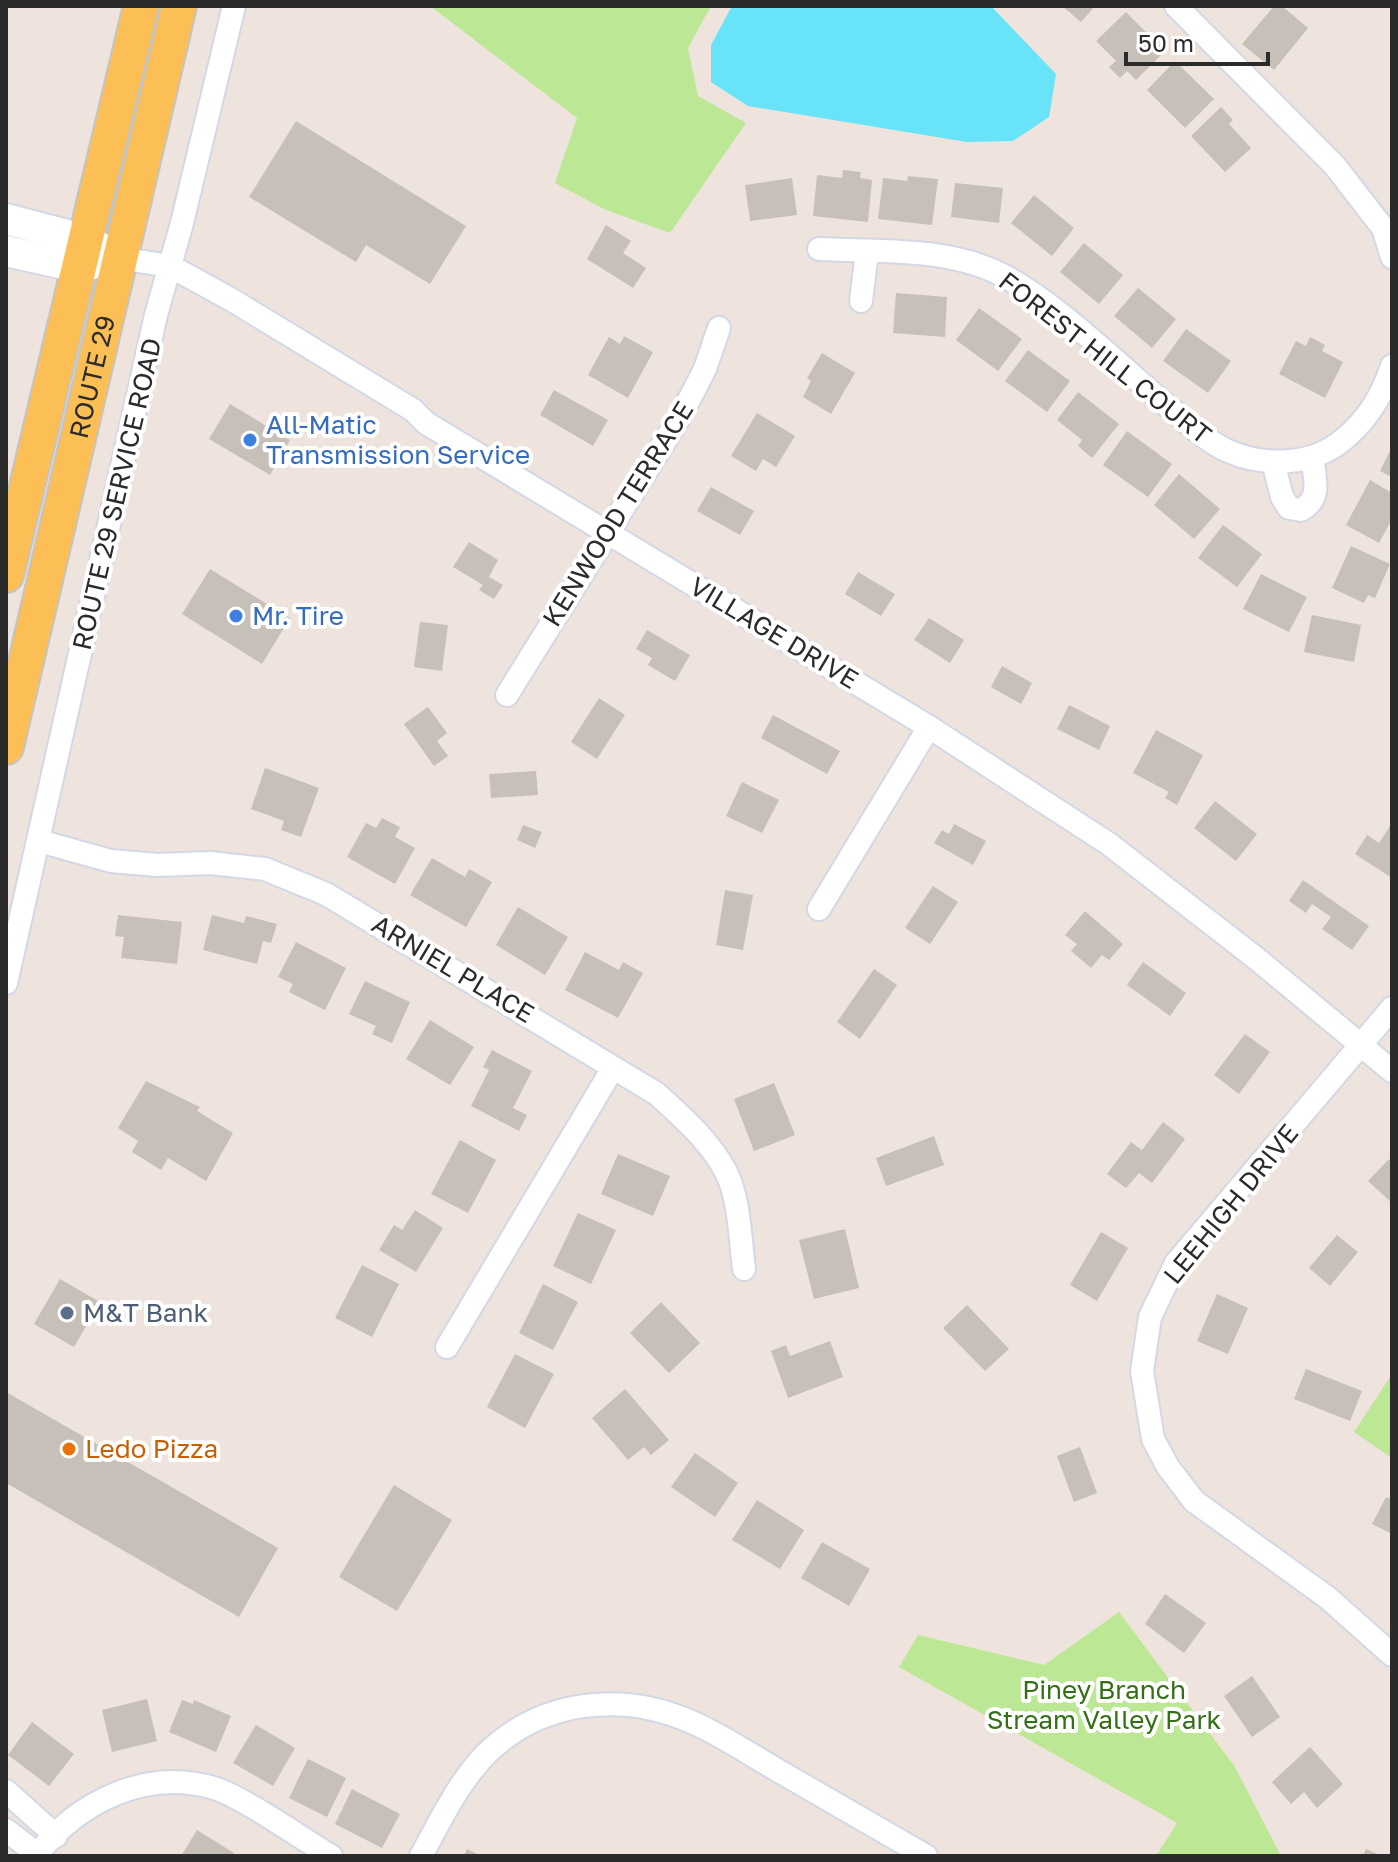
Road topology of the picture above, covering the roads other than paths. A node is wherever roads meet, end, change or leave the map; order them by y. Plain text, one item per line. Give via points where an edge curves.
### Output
1 (141, 6) edge
2 (179, 6) edge
3 (234, 6) edge
4 (1191, 11) edge
5 (6, 219) edge
6 (819, 249) dead end
7 (6, 251) edge
8 (867, 252) junction
9 (82, 253) junction
10 (1392, 257) edge
11 (119, 258) junction
12 (170, 266) junction
13 (861, 301) dead end
14 (719, 328) dead end
15 (1392, 366) edge
16 (1312, 458) junction
17 (1273, 462) junction
18 (610, 532) junction
19 (6, 575) edge
20 (507, 695) dead end
21 (929, 727) junction
22 (6, 747) edge
23 (39, 841) junction
24 (819, 909) dead end
25 (6, 983) edge
26 (1392, 1008) edge
27 (1362, 1046) junction
28 (613, 1068) junction
29 (1392, 1071) edge
30 (744, 1269) dead end
31 (447, 1347) dead end
32 (1392, 1655) edge
33 (6, 1791) edge
34 (6, 1830) edge
35 (56, 1836) junction
36 (36, 1855) edge
37 (331, 1856) edge
38 (421, 1856) edge
39 (926, 1856) edge

1 - 9 main road, ROUTE 29
2 - 11 main road, ROUTE 29
3 - 12 street, ROUTE 29 SERVICE ROAD
4 - 10 street via 1335,166 1383,228
5 - 9 main road
6 - 8 street, FOREST HILL COURT
7 - 9 main road
8 - 13 street
8 - 17 street, FOREST HILL COURT via 959,258 999,273 1080,332 1208,439 1228,451
9 - 11 main road
9 - 19 main road, ROUTE 29
11 - 12 street, VILLAGE DRIVE
11 - 22 main road, ROUTE 29
12 - 18 street, VILLAGE DRIVE
12 - 23 street, ROUTE 29 SERVICE ROAD
14 - 18 street, KENWOOD TERRACE via 681,415
15 - 16 street, FOREST HILL COURT via 1383,393 1361,425
16 - 17 street, FOREST HILL COURT
16 - 17 street via 1317,493 1301,510 1289,508 1282,497
18 - 20 street, KENWOOD TERRACE
18 - 21 street, VILLAGE DRIVE
21 - 24 street
21 - 27 street, VILLAGE DRIVE via 1109,844
23 - 25 street, ROUTE 29 SERVICE ROAD
23 - 28 street, ARNIEL PLACE via 111,861 210,863 277,874 326,894
26 - 27 street, LEEHIGH DRIVE
27 - 29 street, VILLAGE DRIVE
27 - 32 street, LEEHIGH DRIVE via 1176,1263 1150,1317 1142,1371 1153,1439 1194,1501 1328,1598
28 - 30 street, ARNIEL PLACE via 657,1094 694,1128 726,1173
28 - 31 street
33 - 35 street
34 - 36 street
35 - 36 street
35 - 37 street via 87,1808 129,1787 169,1780 217,1789
38 - 39 street via 460,1788 485,1755 510,1734 543,1716 605,1702 639,1705 695,1723

